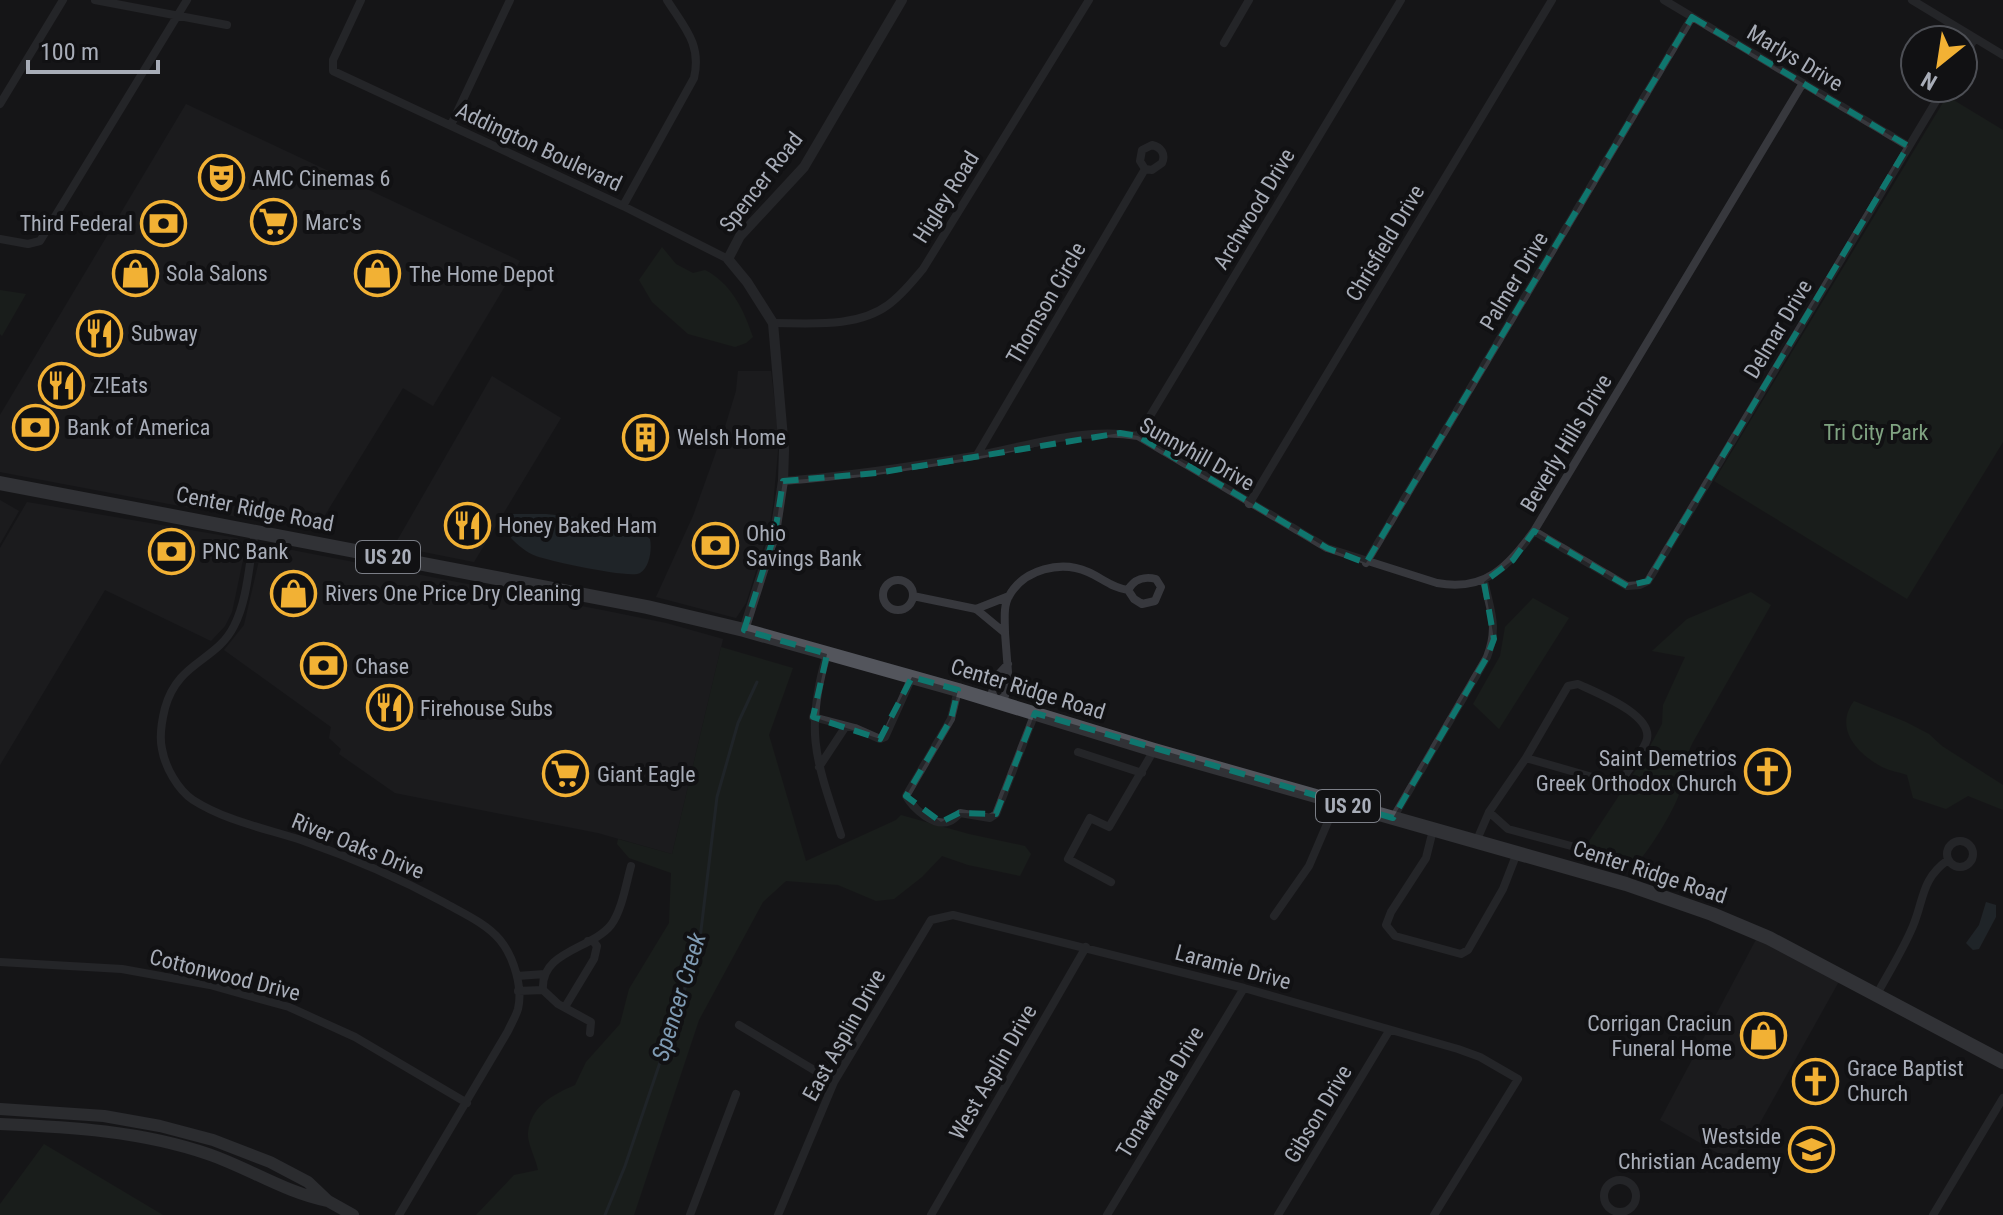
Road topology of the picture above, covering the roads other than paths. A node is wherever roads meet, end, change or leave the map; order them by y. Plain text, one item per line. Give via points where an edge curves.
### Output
1 (63, 0) edge
2 (95, 0) edge
3 (187, 0) edge
4 (361, 0) edge
5 (510, 0) edge
6 (667, 0) edge
7 (902, 0) edge
8 (1089, 0) edge
9 (1249, 0) edge
10 (1401, 0) edge
11 (1552, 0) edge
12 (1664, 0) edge
13 (1912, 0) edge
14 (178, 15) junction
15 (1692, 17) junction
16 (1952, 24) edge
17 (227, 25) dead end
18 (1979, 40) edge
19 (1224, 43) dead end
20 (2003, 55) edge
21 (1803, 83) junction
22 (0, 104) edge
23 (1934, 104) edge
24 (451, 125) junction
25 (1908, 146) junction
26 (1145, 169) dead end
27 (623, 206) junction
28 (0, 239) edge
29 (728, 259) junction
30 (773, 323) junction
31 (1138, 436) junction
32 (977, 455) junction
33 (783, 481) junction
34 (0, 483) edge
35 (1249, 504) junction
36 (1534, 531) junction
37 (255, 532) junction
38 (1366, 563) junction
39 (1484, 580) junction
40 (1128, 590) dead end
41 (913, 596) dead end
42 (1009, 596) junction
43 (976, 609) junction
44 (744, 630) junction
45 (1005, 633) junction
46 (827, 654) junction
47 (912, 677) junction
48 (958, 690) junction
49 (996, 702) junction
50 (1035, 713) junction
51 (813, 717) junction
52 (846, 726) junction
53 (1154, 750) junction
54 (1078, 752) dead end
55 (1526, 758) junction
56 (819, 767) junction
57 (1142, 773) junction
58 (1336, 803) junction
59 (1489, 812) junction
60 (1393, 818) junction
61 (1433, 830) junction
62 (841, 835) dead end
63 (1476, 842) junction
64 (1575, 847) dead end
65 (1517, 853) junction
66 (1948, 860) dead end
67 (631, 866) dead end
68 (1111, 882) dead end
69 (1274, 916) dead end
70 (931, 920) joint
71 (587, 941) junction
72 (1086, 947) junction
73 (0, 962) edge
74 (545, 974) junction
75 (517, 976) junction
76 (1244, 988) junction
77 (543, 990) junction
78 (518, 991) junction
79 (1877, 994) junction
80 (565, 1007) junction
81 (739, 1025) dead end
82 (1389, 1031) junction
83 (590, 1033) dead end
84 (2003, 1062) edge
85 (834, 1082) junction
86 (736, 1094) dead end
87 (2003, 1098) edge
88 (467, 1103) junction
89 (0, 1109) edge
90 (0, 1124) edge
91 (328, 1201) junction
92 (353, 1215) edge
93 (399, 1215) edge
94 (690, 1215) edge
95 (778, 1215) edge
96 (931, 1215) edge
97 (1107, 1215) edge
98 (1278, 1215) edge
99 (1434, 1215) edge
100 (1933, 1215) edge

1 - 22 street
2 - 14 street
3 - 14 street
4 - 24 street, Addington Boulevard via 333,60 333,71
5 - 24 street
6 - 27 street via 695,44 698,63
7 - 29 street, Spencer Road via 804,167 740,236
8 - 30 street, Higley Road via 905,290 859,318
9 - 19 street
10 - 31 street, Archwood Drive
11 - 35 street, Chrisfield Drive
12 - 15 street, Marlys Drive
13 - 16 street
14 - 17 street
14 - 28 street via 40,241
15 - 21 street, Marlys Drive
15 - 38 street, Palmer Drive
18 - 20 street
21 - 25 street, Marlys Drive
21 - 36 street, Beverly Hills Drive
23 - 25 street, Delmar Drive
24 - 27 street, Addington Boulevard
25 - 36 street, Delmar Drive via 1653,575 1640,585 1627,586
26 - 32 street, Thomson Circle
27 - 29 street, Addington Boulevard
29 - 30 street, Spencer Road
30 - 33 street, Spencer Road
31 - 32 street, Sunnyhill Drive via 1102,433
31 - 35 street, Sunnyhill Drive
32 - 33 street, Sunnyhill Drive via 877,473
33 - 44 street, Spencer Road via 775,533
34 - 37 main road, Center Ridge Road / US 20
35 - 38 street, Sunnyhill Drive via 1327,548
36 - 39 street, Beverly Hills Drive via 1513,560
37 - 44 main road, Center Ridge Road / US 20
37 - 75 street, River Oaks Drive via 235,625 179,676 169,694 162,749 173,778 190,798 218,814 350,859 462,912 500,940
38 - 39 street, Sunnyhill Drive via 1450,585
39 - 60 street via 1494,639
40 - 42 street via 1086,571 1052,567 1032,574
41 - 43 street
42 - 43 street
42 - 45 street
43 - 45 street
44 - 46 main road, Center Ridge Road / US 20
45 - 49 street via 1005,696
46 - 47 main road, Center Ridge Road / US 20
46 - 51 street
47 - 48 main road, Center Ridge Road / US 20
47 - 52 street via 885,737
48 - 49 main road, Center Ridge Road / US 20
48 - 50 street via 951,719 906,796 912,807 941,822 960,813 990,818 996,814
49 - 50 main road, Center Ridge Road / US 20
50 - 53 main road, Center Ridge Road / US 20
51 - 52 street
51 - 56 street
52 - 56 street
53 - 57 street
53 - 58 main road, Center Ridge Road / US 20
54 - 57 street
55 - 55 street via 1568,686 1578,684 1611,700 1643,721 1648,731 1621,781 1613,783
55 - 59 street
56 - 62 street
57 - 68 street via 1109,827 1090,818 1068,859
58 - 60 main road, Center Ridge Road / US 20
58 - 69 street via 1309,866
59 - 63 street
59 - 64 street via 1508,829
60 - 61 main road, Center Ridge Road / US 20
61 - 63 main road, Center Ridge Road / US 20
61 - 65 street via 1426,858 1386,925 1395,936 1461,954 1468,950
63 - 65 main road, Center Ridge Road / US 20
65 - 79 main road, Center Ridge Road / US 20 via 1712,914
66 - 79 street via 1923,890 1912,927
67 - 71 street via 612,923
70 - 72 street, Laramie Drive via 953,915
70 - 85 street, East Asplin Drive
71 - 74 street
71 - 80 street via 597,946 594,959
72 - 76 street, Laramie Drive
72 - 96 street, West Asplin Drive
73 - 88 street, Cottonwood Drive via 122,969 289,1007 355,1037
74 - 75 street
74 - 77 street
75 - 78 street, River Oaks Drive
76 - 82 street, Laramie Drive
76 - 97 street, Tonawanda Drive
77 - 78 street
77 - 80 street
78 - 88 street, River Oaks Drive via 518,1008 508,1031
79 - 84 main road, Center Ridge Road / US 20
80 - 83 street via 590,1021
81 - 85 street
82 - 98 street, Gibson Drive
82 - 99 street, Laramie Drive via 1480,1057 1518,1079
85 - 95 street, East Asplin Drive
86 - 94 street
87 - 100 street
88 - 93 street, River Oaks Drive
89 - 91 main road via 104,1116 174,1129 270,1162 308,1182
90 - 91 main road via 102,1131 171,1143
91 - 92 main road

